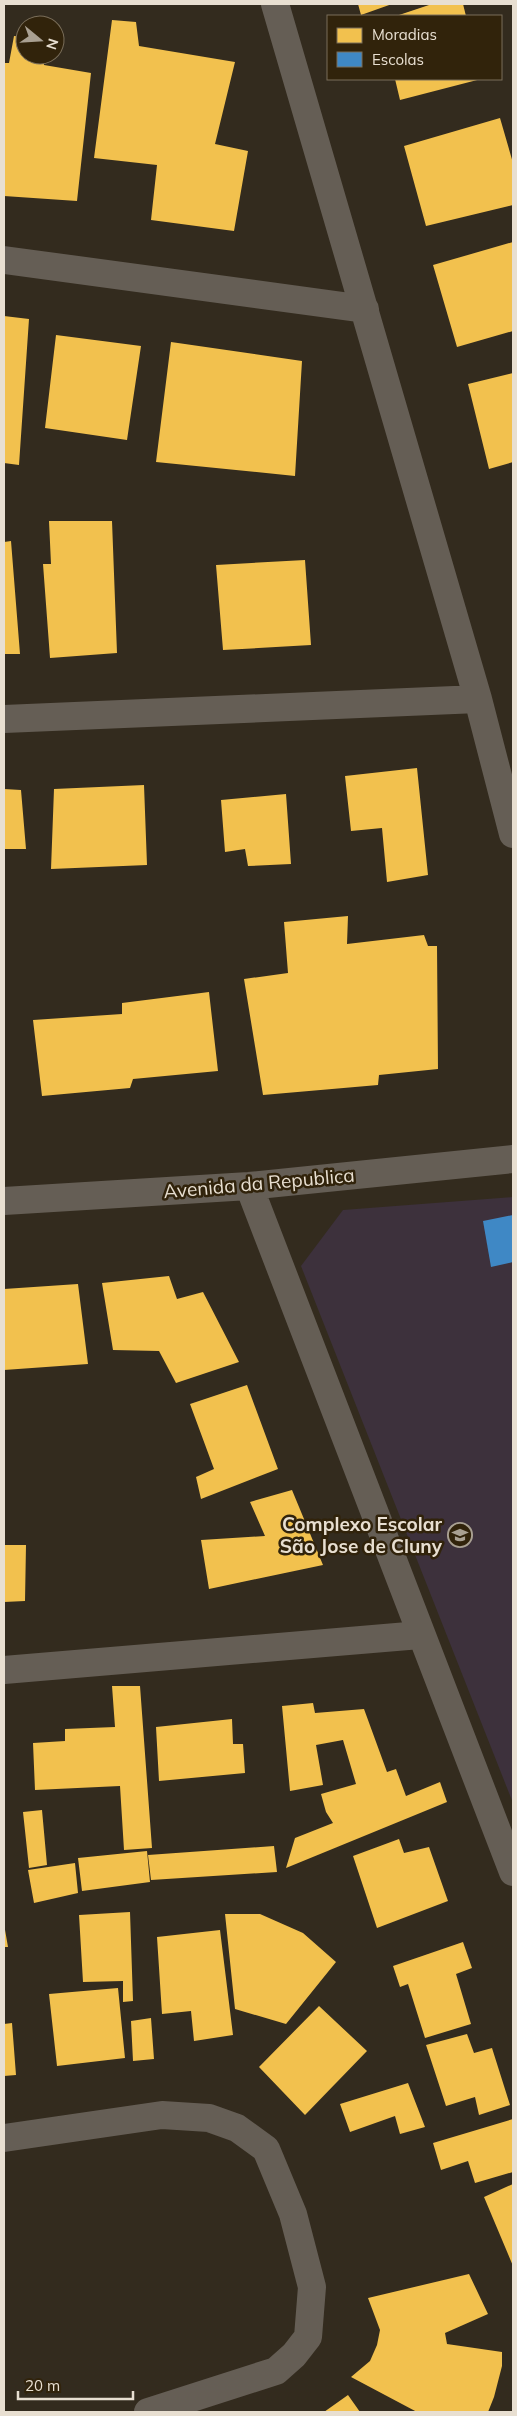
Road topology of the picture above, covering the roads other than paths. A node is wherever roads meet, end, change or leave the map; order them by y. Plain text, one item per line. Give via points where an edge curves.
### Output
1 (275, 4) edge
2 (4, 260) edge
3 (364, 309) junction
4 (478, 699) junction
5 (4, 719) edge
6 (513, 834) edge
7 (513, 1159) edge
8 (249, 1186) junction
9 (4, 1201) edge
10 (420, 1635) junction
11 (4, 1670) edge
12 (513, 1872) edge
13 (4, 2138) edge
14 (148, 2412) edge

1 - 3 street
2 - 3 street
3 - 4 street
4 - 5 street
4 - 6 street
7 - 8 street, Avenida da Republica
8 - 9 street, Avenida da Republica
8 - 10 street
10 - 11 street
10 - 12 street
13 - 14 street via 162,2115 209,2118 237,2128 266,2149 293,2214 312,2287 308,2337 276,2371

